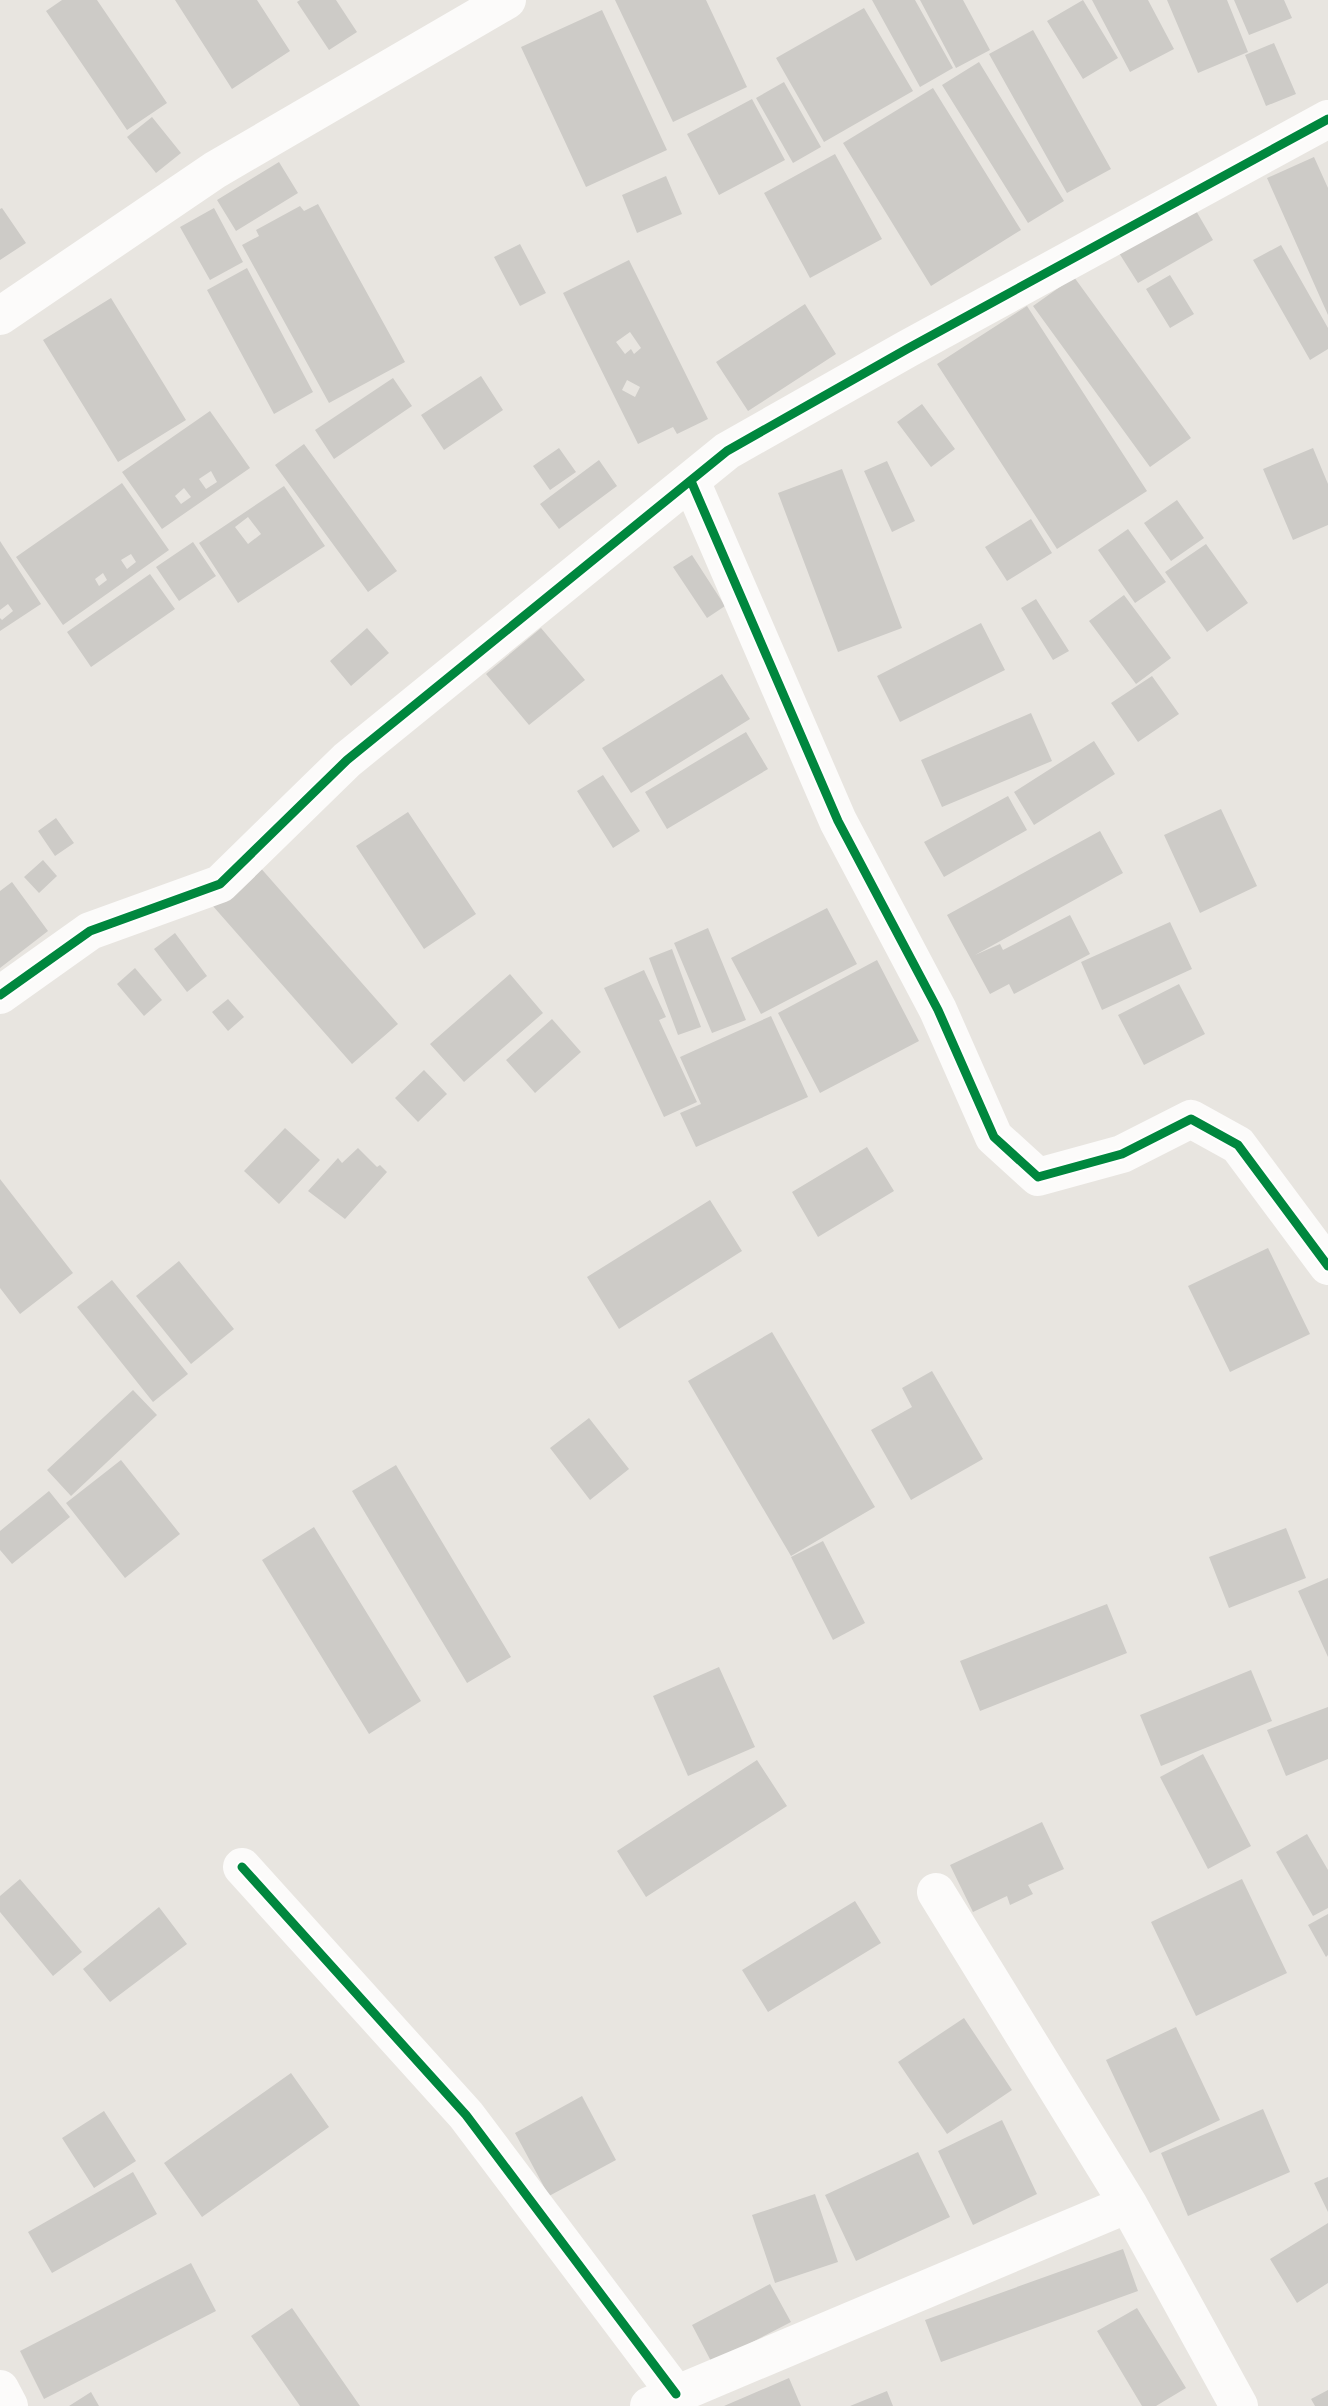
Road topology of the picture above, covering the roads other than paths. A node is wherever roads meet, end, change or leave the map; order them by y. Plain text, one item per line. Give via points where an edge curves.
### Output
1 (507, 0) edge
2 (1328, 119) edge
3 (0, 316) edge
4 (691, 481) junction
5 (0, 995) edge
6 (1328, 1266) edge
7 (242, 1867) dead end
8 (936, 1892) dead end
9 (1128, 2204) junction
10 (0, 2389) edge
11 (662, 2400) edge
12 (9, 2406) edge
13 (1239, 2406) edge

1 - 3 street via 215,170
2 - 4 street via 727,451
4 - 5 street via 346,760 220,884 90,931
4 - 6 street via 838,821 938,1010 994,1137 1038,1177 1122,1154 1191,1119 1238,1145
7 - 11 street via 466,2116
8 - 9 street
9 - 11 street
9 - 13 street
10 - 12 street

